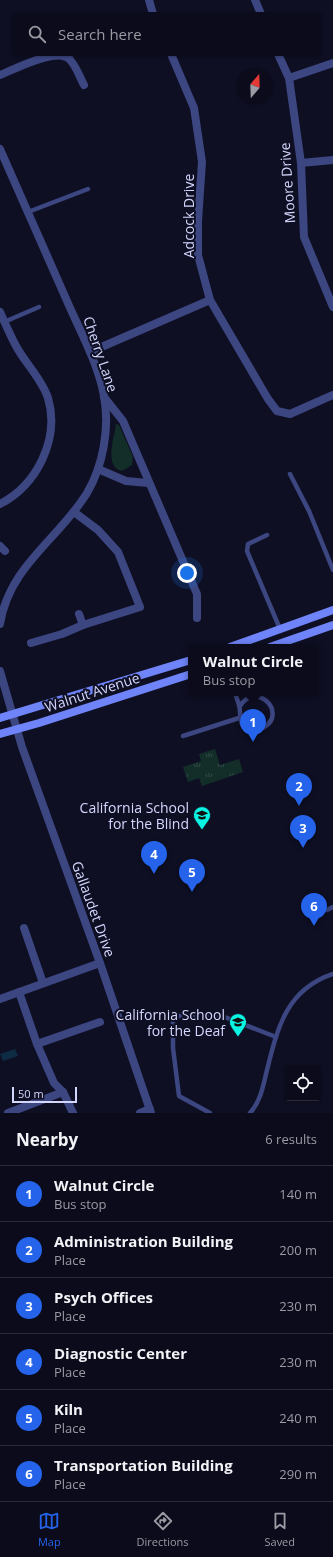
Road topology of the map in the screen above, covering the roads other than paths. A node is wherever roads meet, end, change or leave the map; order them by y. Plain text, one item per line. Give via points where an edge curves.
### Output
1 (149, 0) edge
2 (255, 0) edge
3 (152, 12) edge
4 (260, 12) edge
5 (48, 56) edge
6 (65, 56) edge
7 (172, 56) edge
8 (279, 56) edge
9 (333, 63) edge
10 (0, 75) edge
11 (289, 78) junction
12 (84, 85) dead end
13 (0, 149) edge
14 (333, 160) edge
15 (301, 163) junction
16 (88, 189) dead end
17 (28, 212) junction
18 (210, 300) junction
19 (38, 307) dead end
20 (333, 307) edge
21 (0, 312) edge
22 (4, 322) junction
23 (90, 352) junction
24 (333, 395) edge
25 (104, 397) junction
26 (98, 469) junction
27 (290, 474) dead end
28 (148, 483) junction
29 (0, 504) edge
30 (74, 512) junction
31 (267, 535) dead end
32 (333, 570) edge
33 (2, 607) edge
34 (333, 610) edge
35 (79, 614) dead end
36 (197, 618) dead end
37 (0, 624) edge
38 (82, 625) junction
39 (333, 625) edge
40 (280, 629) junction
41 (31, 643) dead end
42 (238, 644) edge
43 (279, 644) edge
44 (188, 661) edge
45 (0, 671) edge
46 (188, 675) edge
47 (236, 696) edge
48 (240, 706) junction
49 (12, 715) junction
50 (0, 718) edge
51 (239, 718) junction
52 (16, 730) junction
53 (0, 734) edge
54 (183, 736) dead end
55 (333, 907) edge
56 (327, 910) dead end
57 (24, 928) dead end
58 (100, 963) junction
59 (333, 974) edge
60 (43, 983) junction
61 (19, 992) junction
62 (0, 999) edge
63 (100, 1022) dead end
64 (276, 1037) junction
65 (37, 1044) junction
66 (63, 1092) junction
67 (150, 1111) edge
68 (8, 1113) edge
69 (73, 1113) edge
70 (140, 1113) edge
71 (210, 1113) edge
72 (250, 1113) edge

1 - 3 street
2 - 4 street
5 - 10 street
6 - 12 street via 71,60
7 - 18 street, Adcock Drive via 194,108 202,162 198,255
8 - 11 street, Moore Drive
9 - 11 street
11 - 15 street, Moore Drive
13 - 17 street, Cherry Lane
14 - 15 street
15 - 20 street, Moore Drive via 304,237
16 - 17 lane
17 - 23 street, Cherry Lane
18 - 23 street
18 - 24 street, Adcock Drive via 277,411 290,414
19 - 22 lane
21 - 22 street
22 - 29 street via 48,397 51,427 45,454 32,477
23 - 25 street, Cherry Lane
25 - 26 street, Cherry Lane via 105,433
25 - 28 street via 122,421
26 - 28 street via 126,481
26 - 30 street, Cherry Lane
27 - 32 lane via 309,511
28 - 36 street via 197,594
30 - 33 street, Cherry Lane via 26,564
30 - 38 street via 98,530 118,552 140,607
31 - 40 lane via 248,544 247,551
33 - 37 street, Cherry Lane
34 - 40 main road
35 - 38 street
38 - 41 street
39 - 43 main road
40 - 42 main road
44 - 49 main road, Walnut Avenue
45 - 49 street
46 - 52 main road, Walnut Avenue
47 - 48 lane
48 - 51 lane
48 - 51 lane via 252,696 263,698 271,706 272,717 266,726 256,730 246,727
49 - 50 main road, Walnut Avenue
49 - 52 street, Gallaudet Drive
51 - 54 lane
52 - 53 main road, Walnut Avenue
52 - 58 street, Gallaudet Drive
55 - 56 lane
57 - 60 street
58 - 60 street
58 - 67 street, Gallaudet Drive
59 - 64 lane via 314,982 300,993 284,1014
60 - 61 street
61 - 62 street
61 - 65 street
63 - 65 street
64 - 71 lane via 222,1016 173,1016 173,1048 179,1096
64 - 72 lane via 262,1093
65 - 66 street via 54,1083
66 - 68 street
66 - 69 street
67 - 70 street

